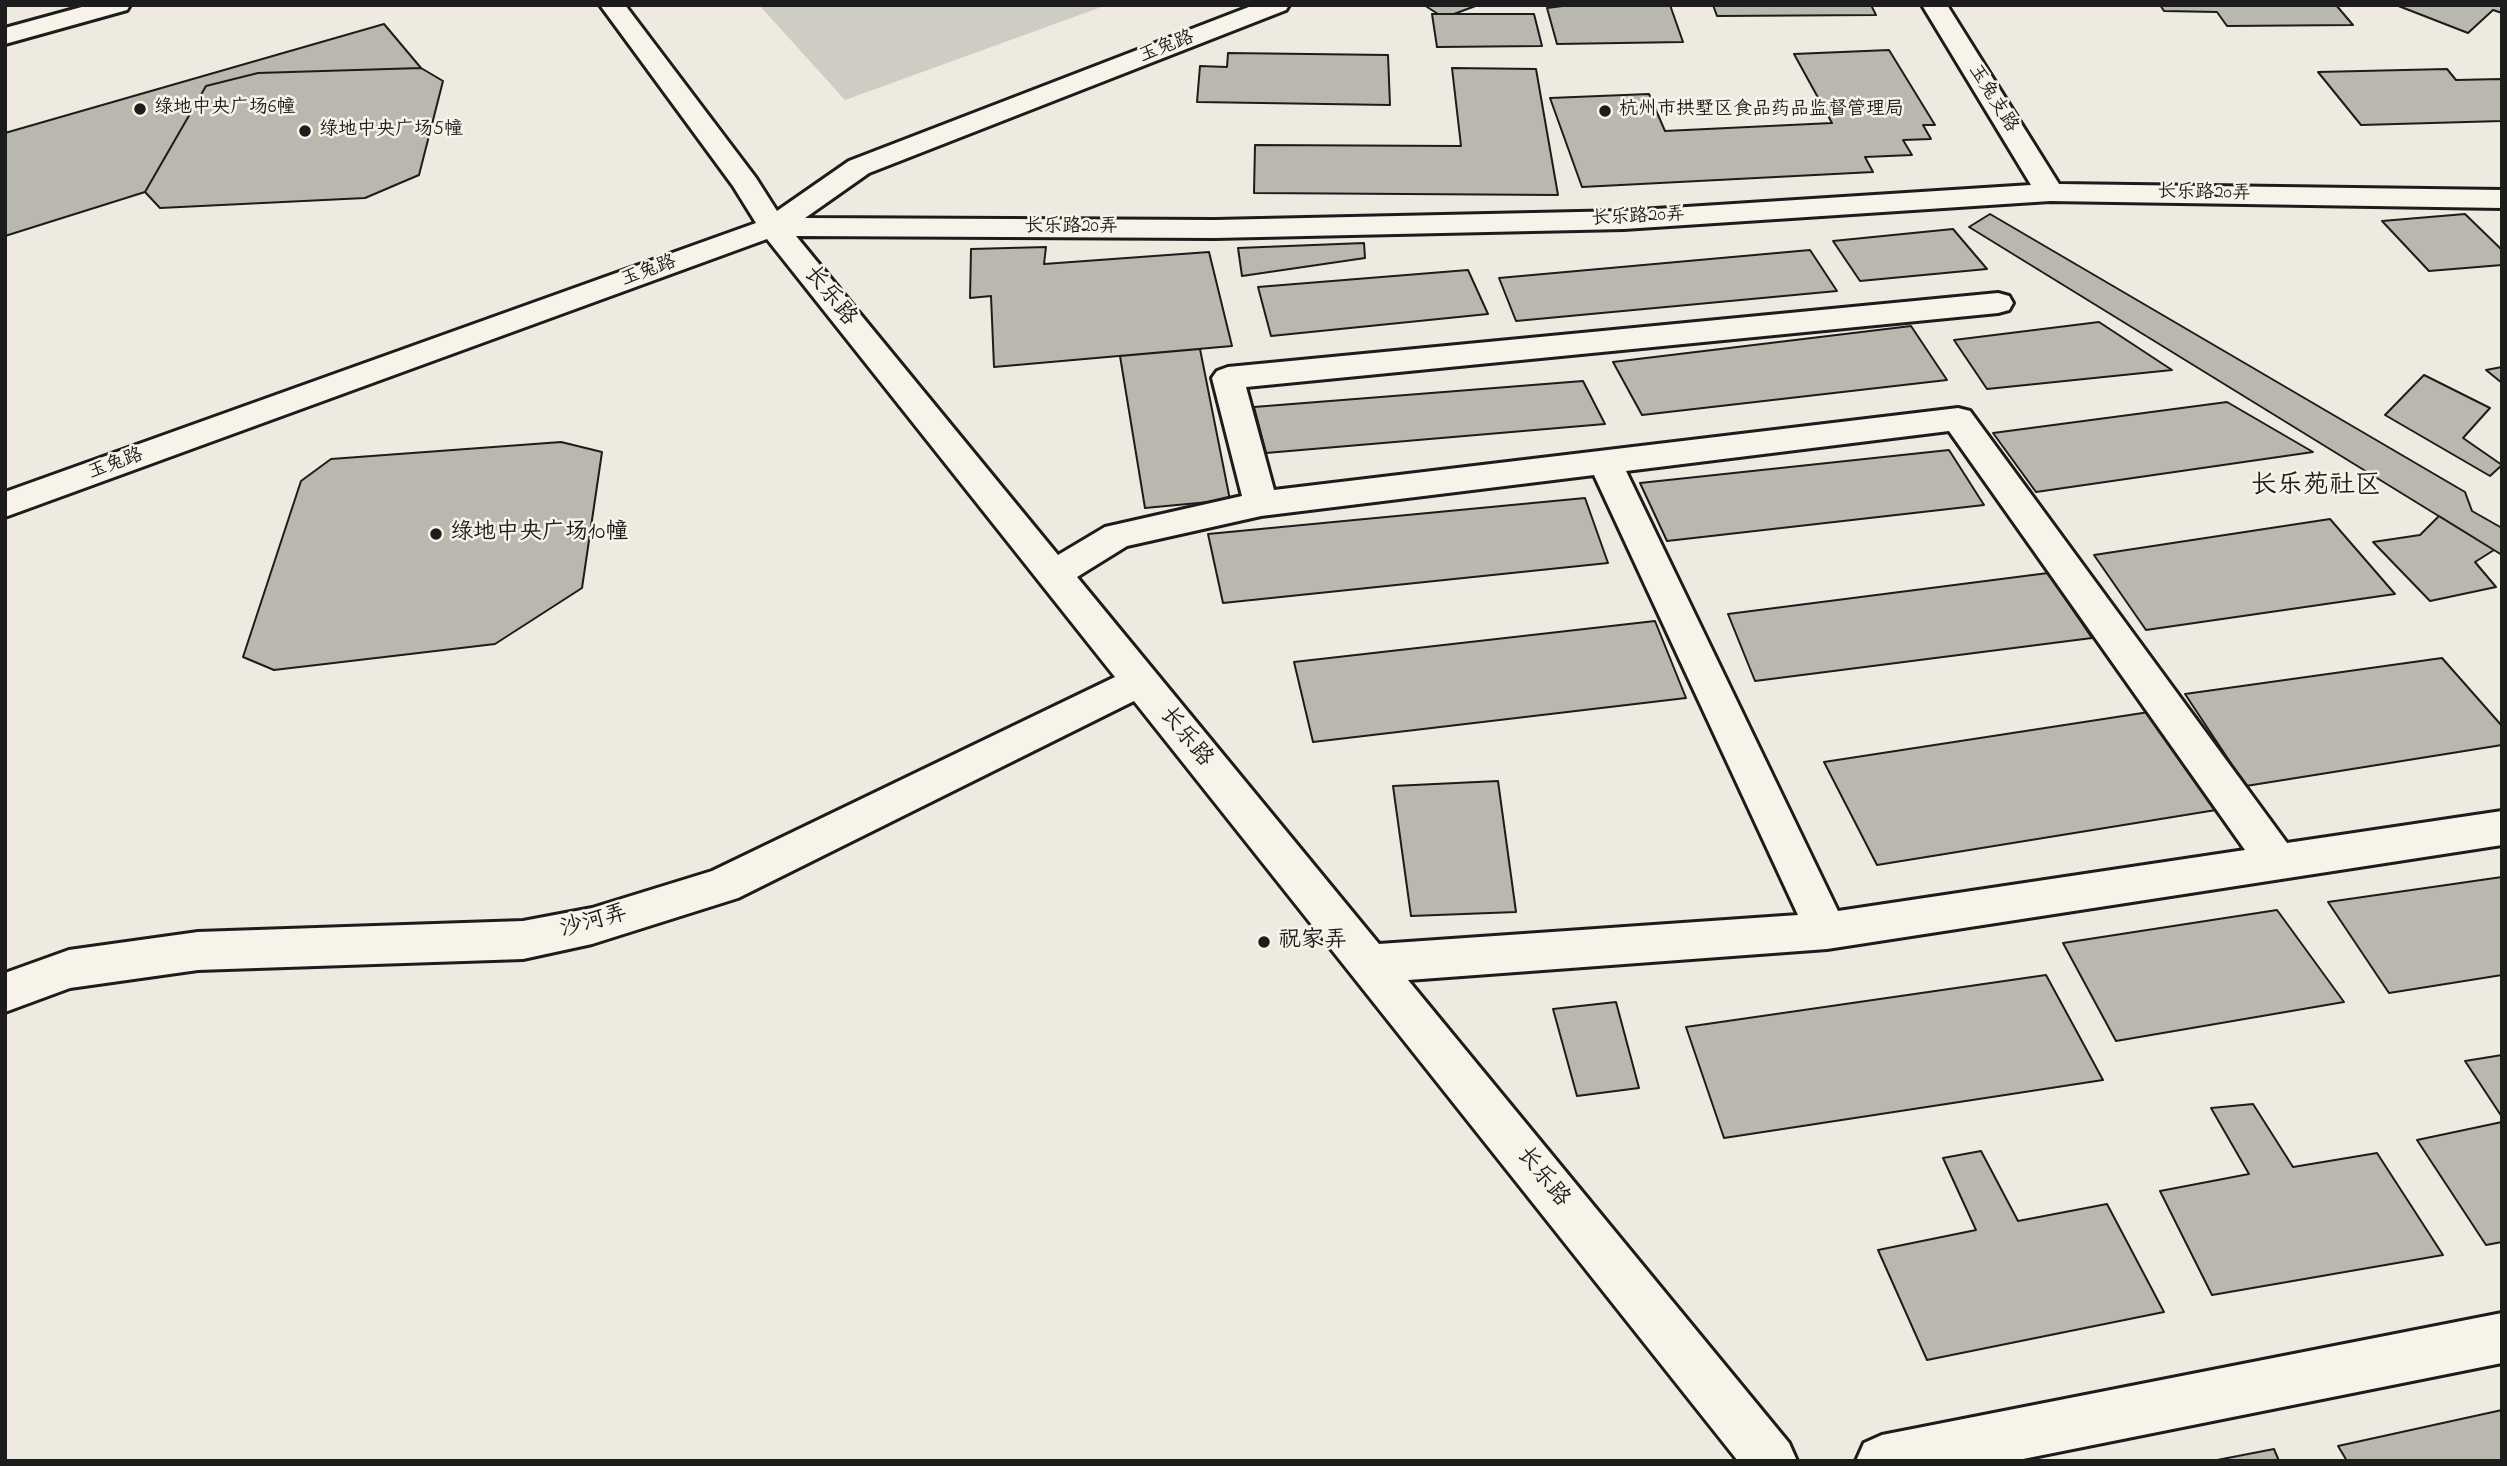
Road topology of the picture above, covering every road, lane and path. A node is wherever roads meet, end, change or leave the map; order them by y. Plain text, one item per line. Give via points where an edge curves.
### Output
1 (118, 5) edge
2 (612, 5) edge
3 (1278, 5) edge
4 (1934, 5) edge
5 (5, 36) edge
6 (2050, 192) junction
7 (2502, 199) edge
8 (773, 227) junction
9 (1998, 303) dead end
10 (1606, 464) junction
11 (1261, 504) junction
12 (5, 505) edge
13 (1052, 575) junction
14 (1139, 682) junction
15 (2502, 828) edge
16 (2278, 863) junction
17 (1827, 931) junction
18 (1368, 964) junction
19 (5, 993) edge
20 (2502, 1338) edge
21 (1771, 1461) edge
22 (1882, 1461) edge

1 - 5 street
2 - 8 street, 长乐路
3 - 8 street, 玉兔路 via 859,167
4 - 6 street, 玉兔支路
6 - 7 street, 长乐路20弄
6 - 8 street, 长乐路20弄 via 1624,220 1215,229
8 - 12 street, 玉兔路
8 - 13 street, 长乐路
9 - 11 street via 1228,378
10 - 11 street
10 - 16 street via 1958,419
10 - 17 street
11 - 13 street via 1117,536
13 - 14 street, 长乐路
14 - 18 street, 长乐路
14 - 19 street, 沙河弄 via 723,886 592,926 523,940 198,951 69,969
15 - 16 street
16 - 17 street
17 - 18 street
18 - 21 street, 长乐路
20 - 22 street

